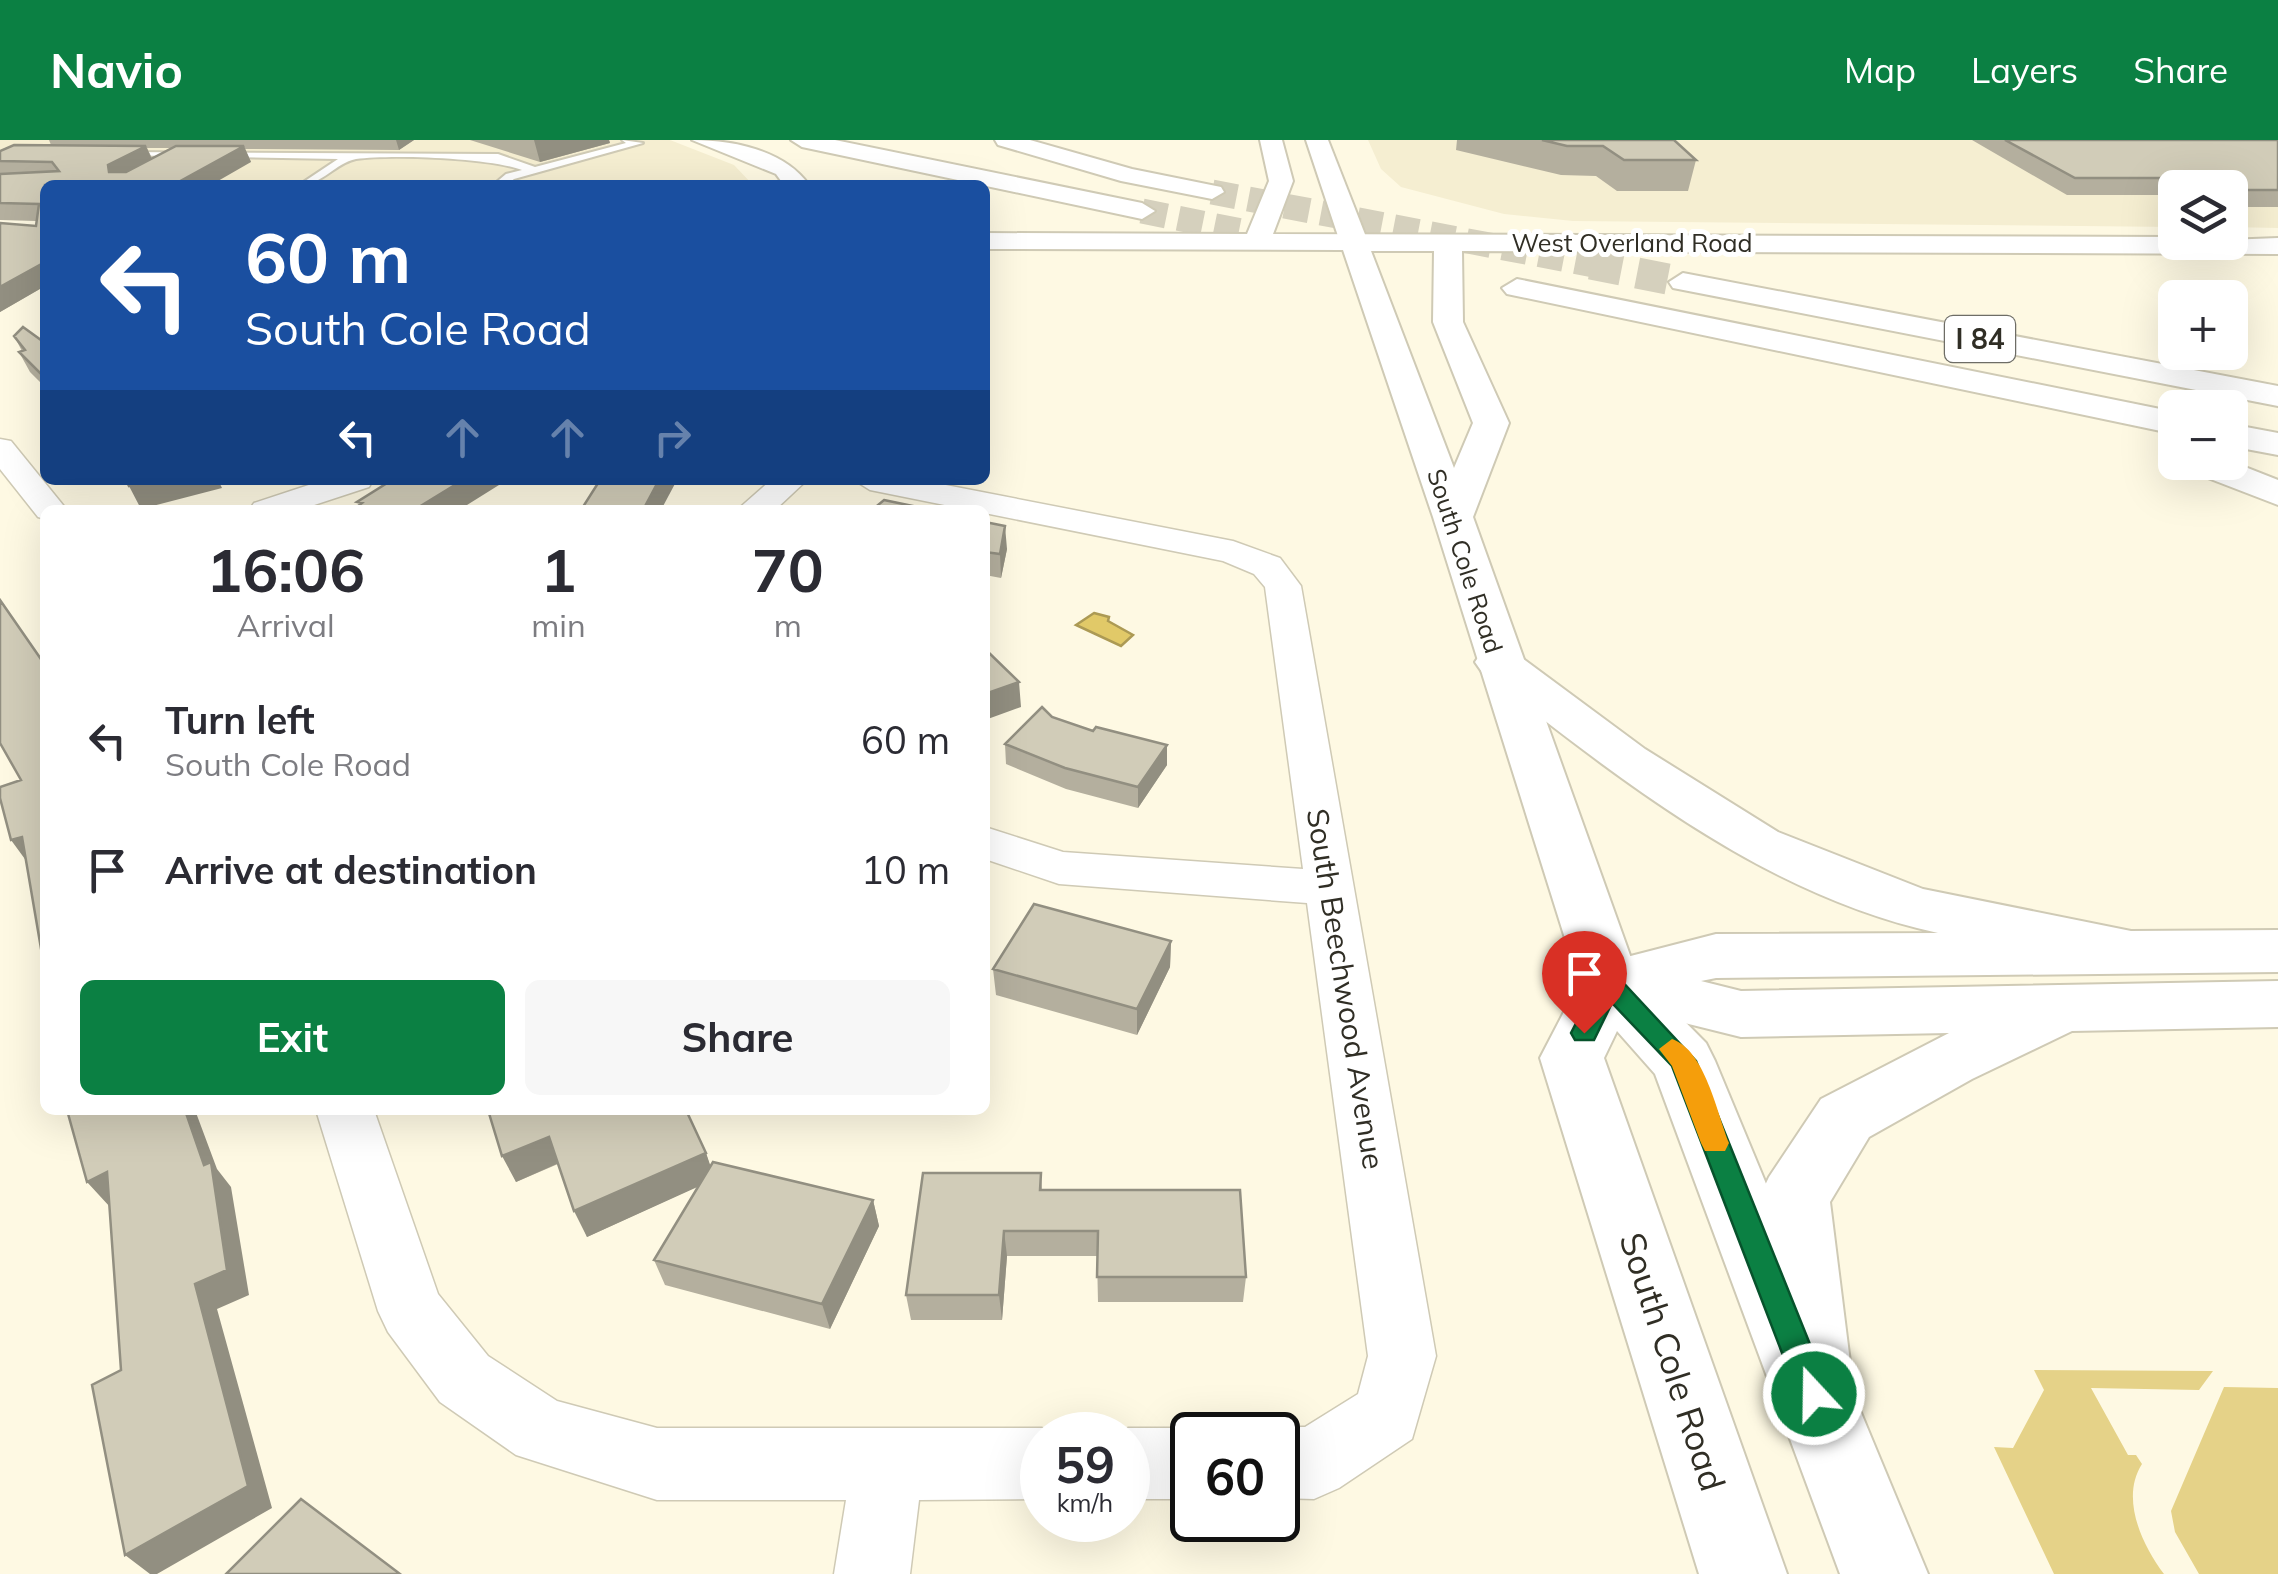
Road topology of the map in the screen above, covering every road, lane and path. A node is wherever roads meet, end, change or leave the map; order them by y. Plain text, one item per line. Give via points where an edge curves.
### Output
1 (230, 140) edge
2 (628, 140) edge
3 (704, 140) edge
4 (802, 140) edge
5 (1006, 140) edge
6 (1271, 140) edge
7 (1317, 140) edge
8 (979, 147) dead end
9 (104, 154) edge
10 (182, 155) junction
11 (202, 155) junction
12 (351, 156) junction
13 (152, 170) edge
14 (534, 171) junction
15 (1129, 176) junction
16 (313, 180) edge
17 (505, 180) edge
18 (793, 180) edge
19 (1212, 192) tunnel mouth
20 (1142, 210) tunnel mouth
21 (1342, 210) junction
22 (1376, 213) dead end
23 (1420, 216) dead end
24 (990, 241) edge
25 (1258, 242) junction
26 (1354, 242) junction
27 (1448, 242) junction
28 (2081, 245) junction
29 (2278, 246) edge
30 (990, 260) edge
31 (1266, 270) dead end
32 (1682, 282) tunnel mouth
33 (1517, 288) dead end
34 (1768, 340) junction
35 (2278, 396) edge
36 (2158, 420) edge
37 (2248, 438) edge
38 (2278, 444) edge
39 (0, 448) edge
40 (2158, 450) edge
41 (2245, 480) edge
42 (343, 485) edge
43 (785, 485) edge
44 (895, 485) edge
45 (2278, 493) edge
46 (46, 505) edge
47 (281, 505) edge
48 (760, 505) edge
49 (1452, 516) junction
50 (1498, 662) junction
51 (990, 844) edge
52 (1329, 888) junction
53 (2278, 951) edge
54 (2130, 952) junction
55 (1609, 983) junction
56 (2278, 1004) edge
57 (2070, 1008) junction
58 (346, 1115) edge
59 (1814, 1394) junction
60 (1300, 1463) edge
61 (888, 1464) junction
62 (1020, 1464) edge
63 (872, 1574) edge
64 (1743, 1574) edge
65 (1884, 1574) edge

1 - 11 lane
2 - 14 lane via 638,143
3 - 18 main road via 784,170
4 - 20 main road
5 - 15 main road
6 - 25 main road via 1281,181
7 - 21 main road, South Cole Road
8 - 15 main road
9 - 10 lane
10 - 11 lane
10 - 13 lane
11 - 12 lane
12 - 14 lane via 498,157
12 - 16 lane
14 - 17 lane
15 - 19 main road
21 - 22 main road
21 - 26 main road, South Cole Road
23 - 28 main road via 1879,226
24 - 25 main road, West Overland Road
25 - 26 main road, West Overland Road
26 - 27 main road, West Overland Road
26 - 49 main road, South Cole Road via 1349,278
27 - 28 main road, West Overland Road
27 - 49 main road via 1448,322 1492,423
28 - 29 main road, West Overland Road
30 - 31 main road via 1158,261
32 - 35 main road, I 84
33 - 34 main road, I 84
34 - 36 main road, I 84
34 - 40 main road
37 - 38 main road
39 - 46 street
41 - 45 main road
42 - 47 street
43 - 48 street
44 - 52 street, South Beechwood Avenue via 1233,552 1268,566 1282,586
49 - 50 main road, South Cole Road
50 - 54 main road via 1627,760 1760,845 1912,906
50 - 55 main road, South Cole Road
51 - 52 street via 1059,868
52 - 60 street, South Beechwood Avenue via 1402,1356 1387,1415 1314,1463
53 - 54 main road
54 - 55 main road via 1716,956
55 - 57 main road via 1741,1014
55 - 59 main road, South Cole Road via 1683,1061
55 - 64 main road, South Cole Road via 1572,1058
56 - 57 main road
57 - 59 main road via 1950,1061 1846,1118 1794,1198
58 - 61 street via 411,1310 464,1379 542,1431 657,1464
59 - 65 main road, South Cole Road
61 - 62 street
61 - 63 street

